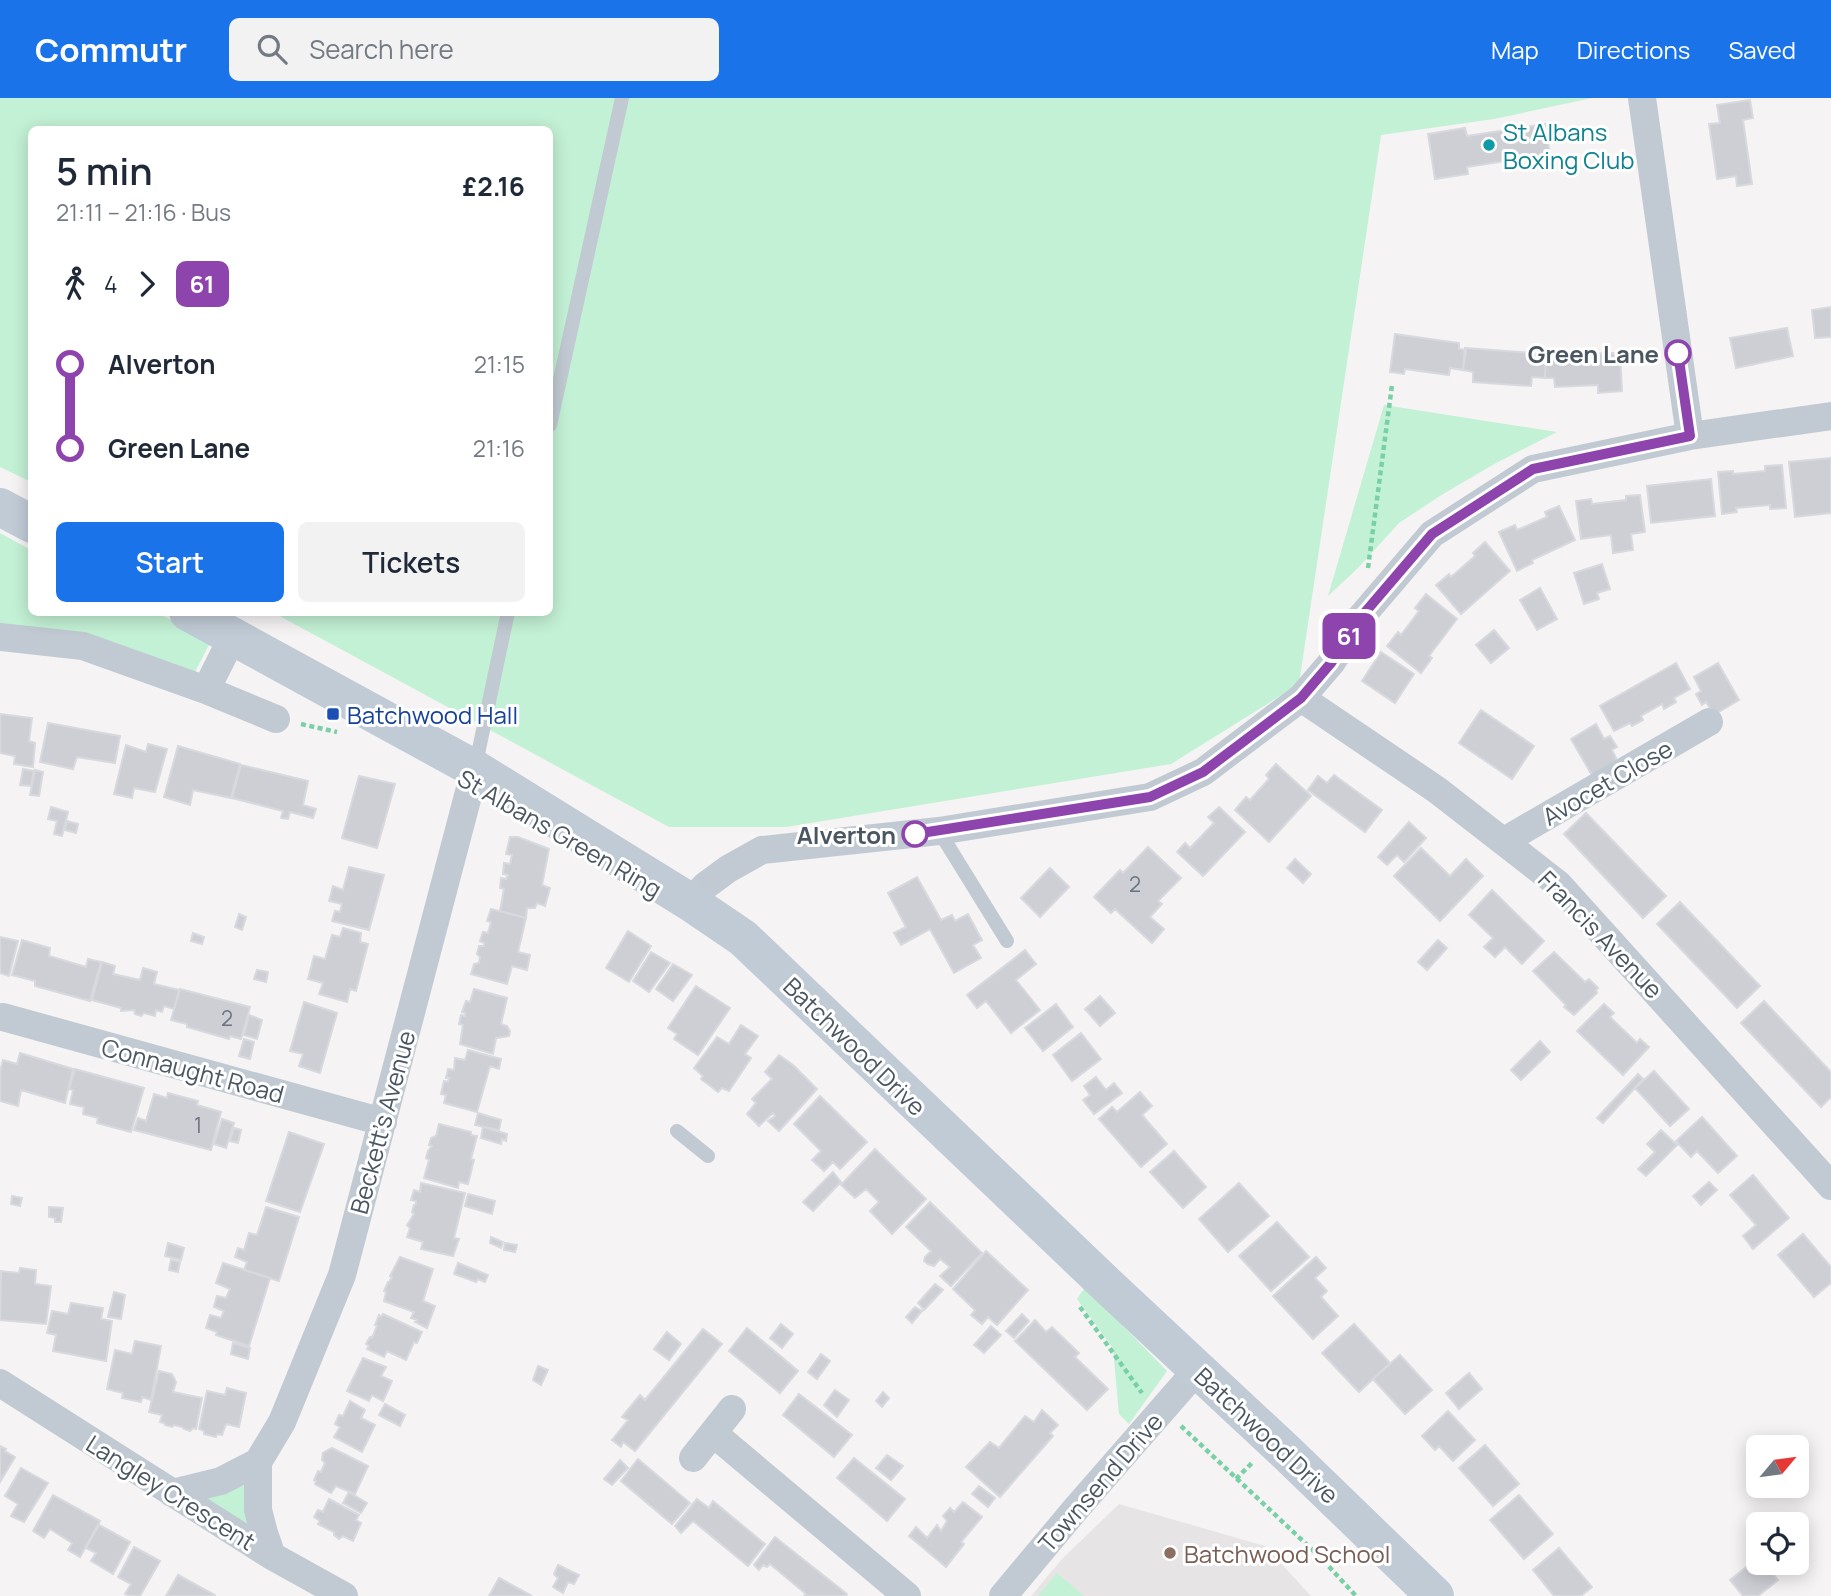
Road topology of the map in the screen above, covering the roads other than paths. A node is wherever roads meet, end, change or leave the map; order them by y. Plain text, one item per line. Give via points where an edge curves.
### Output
1 (622, 98) edge
2 (1642, 98) edge
3 (553, 411) edge
4 (1831, 416) edge
5 (1690, 436) junction
6 (0, 506) edge
7 (28, 522) edge
8 (195, 616) edge
9 (507, 616) edge
10 (0, 637) edge
11 (232, 638) junction
12 (206, 690) junction
13 (1301, 698) junction
14 (276, 719) road end
15 (1709, 722) dead end
16 (475, 769) junction
17 (939, 831) junction
18 (1504, 841) junction
19 (690, 902) junction
20 (1007, 941) dead end
21 (1, 1016) edge
22 (383, 1122) junction
23 (677, 1131) dead end
24 (708, 1156) dead end
25 (1831, 1186) edge
26 (1197, 1370) junction
27 (0, 1383) edge
28 (732, 1409) dead end
29 (713, 1433) junction
30 (693, 1458) dead end
31 (258, 1462) junction
32 (172, 1493) junction
33 (272, 1556) junction
34 (344, 1596) edge
35 (908, 1596) edge
36 (1003, 1596) edge
37 (1435, 1596) edge

1 - 3 lane
2 - 5 street
4 - 5 street
5 - 13 street via 1533,469 1432,534 1361,617
6 - 7 street
8 - 11 street, Batchwood Drive
9 - 16 lane
10 - 12 street via 83,646
11 - 12 street
11 - 16 street, Batchwood Drive
12 - 14 street
13 - 17 street via 1203,772 1150,797
13 - 18 street, Francis Avenue
15 - 18 street, Avocet Close
16 - 19 street, Batchwood Drive
16 - 22 street, Beckett's Avenue
17 - 19 street via 762,850 728,869
17 - 20 lane
18 - 25 street, Francis Avenue via 1558,884
19 - 26 street, Batchwood Drive via 743,939
21 - 22 street, Connaught Road
22 - 31 street, Beckett's Avenue via 342,1275 282,1422
23 - 24 lane
26 - 36 street, Townsend Drive
26 - 37 street, Batchwood Drive
27 - 32 street, Langley Crescent
28 - 29 street
29 - 30 street
29 - 35 street
31 - 32 street via 221,1481
31 - 33 street via 258,1510
32 - 33 street, Langley Crescent
33 - 34 street, Langley Crescent

